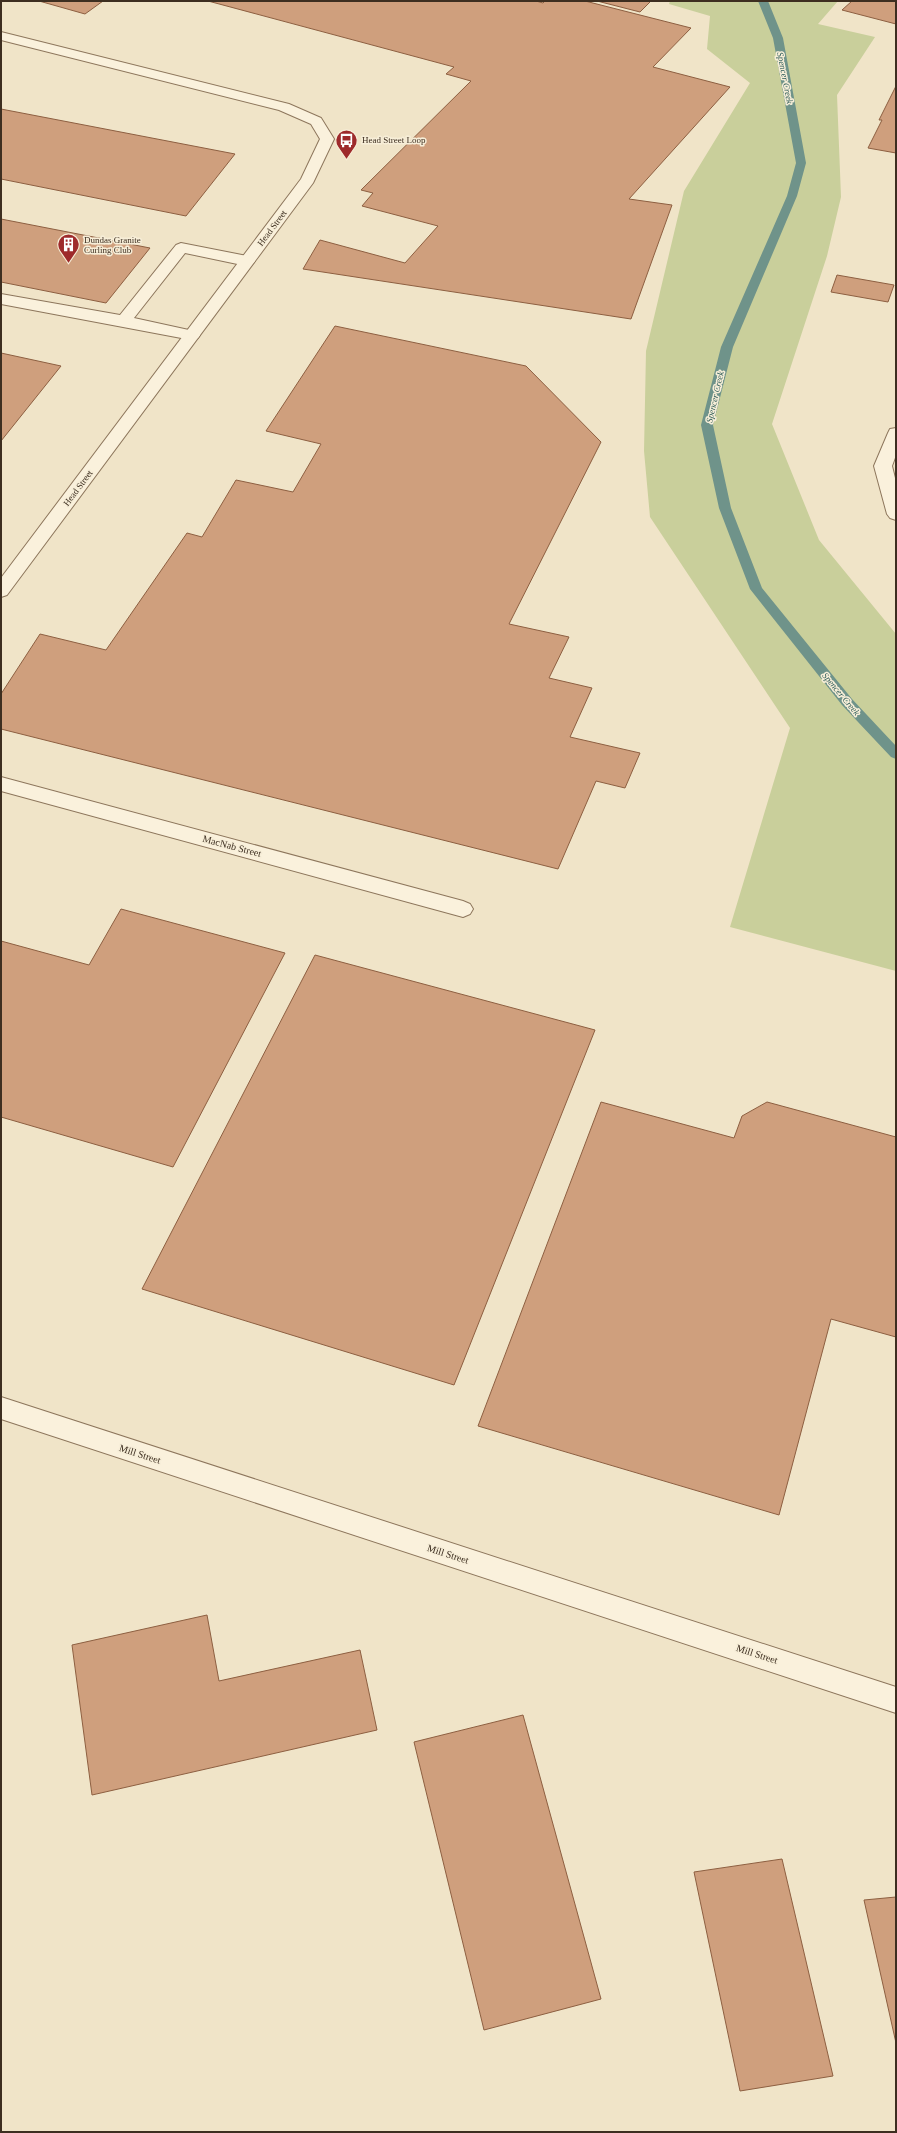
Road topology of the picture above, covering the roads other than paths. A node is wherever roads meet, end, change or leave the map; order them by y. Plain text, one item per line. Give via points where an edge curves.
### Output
1 (1, 36) edge
2 (247, 261) junction
3 (1, 299) edge
4 (124, 321) junction
5 (192, 335) junction
6 (896, 433) edge
7 (896, 514) edge
8 (1, 591) edge
9 (1, 784) edge
10 (463, 910) dead end
11 (1, 1408) edge
12 (896, 1700) edge

1 - 2 street, Head Street via 284,107 316,120 327,139 308,180
2 - 4 street via 181,248
2 - 5 street, Head Street
3 - 4 street
4 - 5 street
5 - 8 street, Head Street
6 - 7 street via 883,466
9 - 10 street, MacNab Street
11 - 12 street, Mill Street

